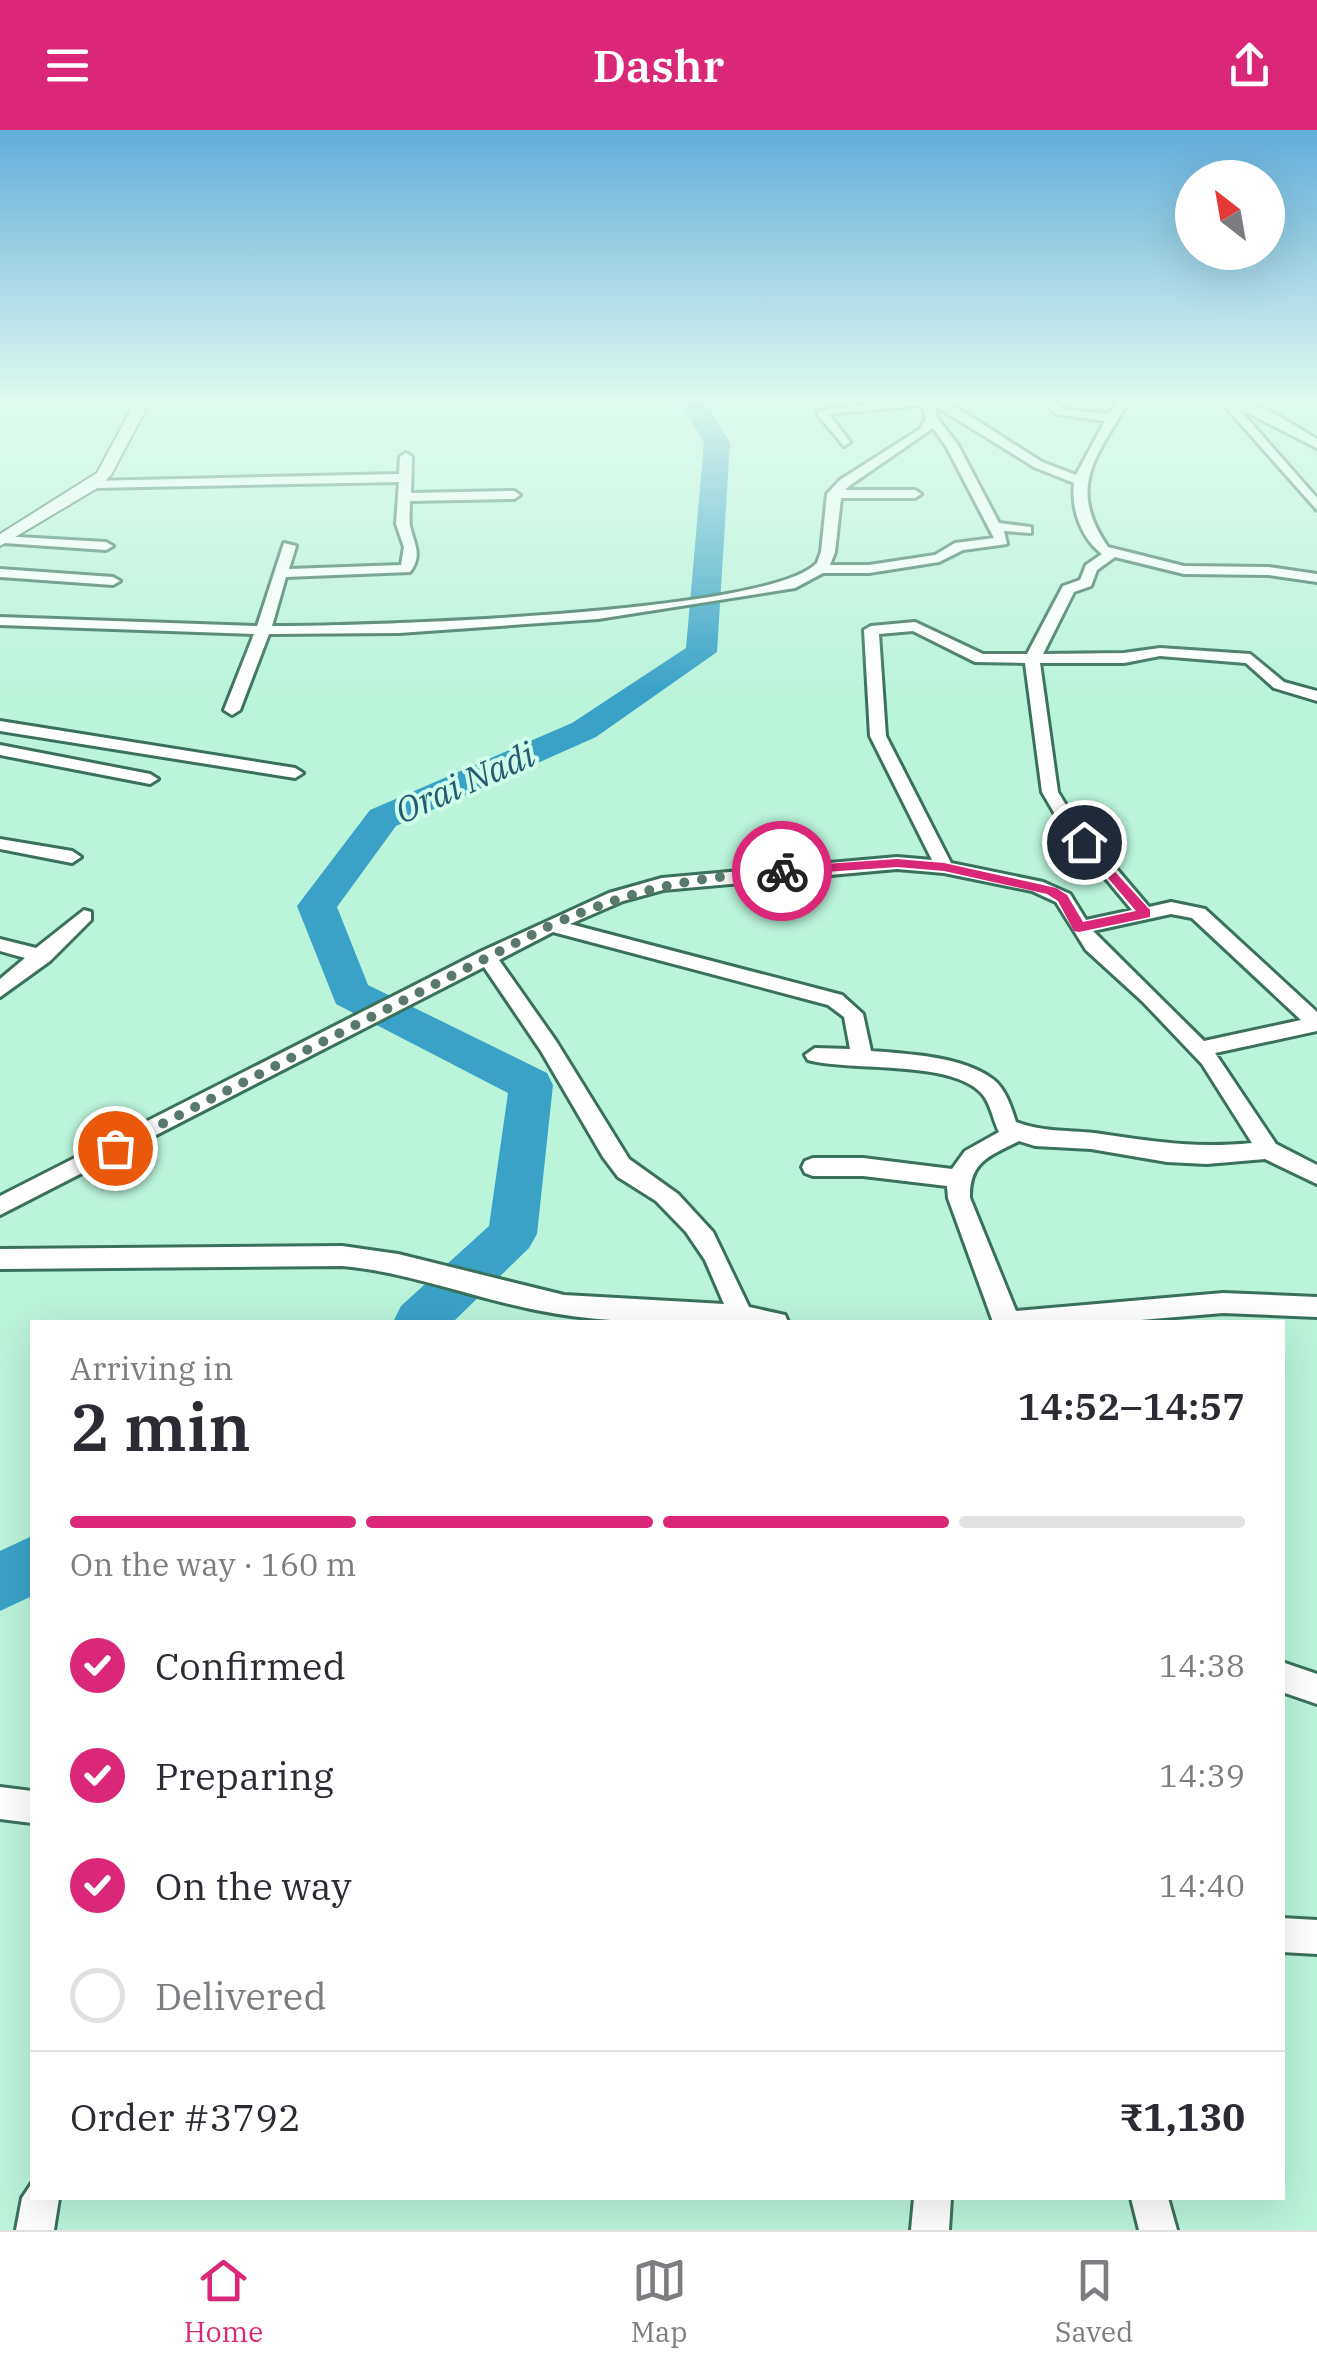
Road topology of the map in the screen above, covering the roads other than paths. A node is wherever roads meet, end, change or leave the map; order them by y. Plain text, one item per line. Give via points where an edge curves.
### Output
1 (76, 495) edge
2 (404, 495) edge
3 (486, 495) edge
4 (833, 495) edge
5 (977, 495) edge
6 (1080, 495) edge
7 (404, 498) junction
8 (992, 526) junction
9 (1026, 530) dead end
10 (2, 540) edge
11 (106, 546) dead end
12 (289, 546) dead end
13 (1111, 554) junction
14 (822, 569) junction
15 (0, 572) edge
16 (279, 573) junction
17 (1317, 578) edge
18 (113, 581) dead end
19 (0, 621) edge
20 (263, 631) junction
21 (1032, 660) junction
22 (1317, 696) edge
23 (232, 710) dead end
24 (3, 730) edge
25 (0, 750) edge
26 (295, 773) dead end
27 (150, 778) dead end
28 (8, 846) edge
29 (72, 857) dead end
30 (0, 864) edge
31 (944, 867) junction
32 (1145, 914) junction
33 (84, 916) dead end
34 (551, 925) junction
35 (1079, 928) junction
36 (0, 945) edge
37 (43, 956) junction
38 (488, 958) junction
39 (0, 990) edge
40 (1317, 1024) edge
41 (1199, 1049) junction
42 (815, 1055) dead end
43 (862, 1057) junction
44 (1015, 1133) junction
45 (1268, 1150) junction
46 (813, 1167) dead end
47 (1317, 1174) edge
48 (956, 1178) junction
49 (0, 1206) edge
50 (0, 1259) edge
51 (1317, 1308) edge
52 (740, 1317) junction
53 (762, 1320) edge
54 (1005, 1320) edge
55 (1029, 1320) edge
56 (1285, 1678) edge
57 (1317, 1689) edge
58 (0, 1802) edge
59 (30, 1807) edge
60 (1285, 1935) edge
61 (1317, 1938) edge
62 (41, 2200) edge
63 (933, 2200) edge
64 (1150, 2200) edge
65 (35, 2230) edge
66 (930, 2230) edge
67 (1158, 2230) edge

1 - 10 street
2 - 7 street
3 - 7 street
4 - 14 street
5 - 8 street
6 - 13 street via 1097,543
7 - 16 street via 406,568
8 - 9 street
8 - 14 street via 1002,541 960,546 938,558
10 - 11 street
12 - 16 street
13 - 17 street via 1184,570
13 - 21 street via 1091,568 1086,583 1068,589
14 - 20 street via 795,584 655,610 421,629
15 - 18 street
16 - 20 street
19 - 20 street
20 - 23 street
21 - 22 street via 1160,652 1250,659 1279,685
21 - 31 street via 980,659 915,626 871,630 878,736
21 - 32 street via 1050,792
24 - 26 street
25 - 27 street
28 - 29 street
28 - 30 street
31 - 34 street via 897,863 701,878 616,897
31 - 35 street via 1051,891 1063,898
32 - 35 street
32 - 40 street via 1172,908 1198,913
33 - 37 street
34 - 38 street
34 - 43 street via 834,1000 853,1014
35 - 41 street
36 - 37 street
37 - 39 street
38 - 49 street
38 - 52 street via 625,1170 686,1213 724,1270
40 - 41 street
41 - 45 street
42 - 43 street
43 - 44 street via 978,1079 1000,1101
44 - 45 street via 1167,1154
44 - 48 street via 976,1154
45 - 47 street
46 - 48 street
48 - 54 street
50 - 52 street via 343,1256 563,1305
51 - 55 street via 1223,1303
52 - 53 street
56 - 57 street
58 - 59 street
60 - 61 street
62 - 65 street
63 - 66 street
64 - 67 street

